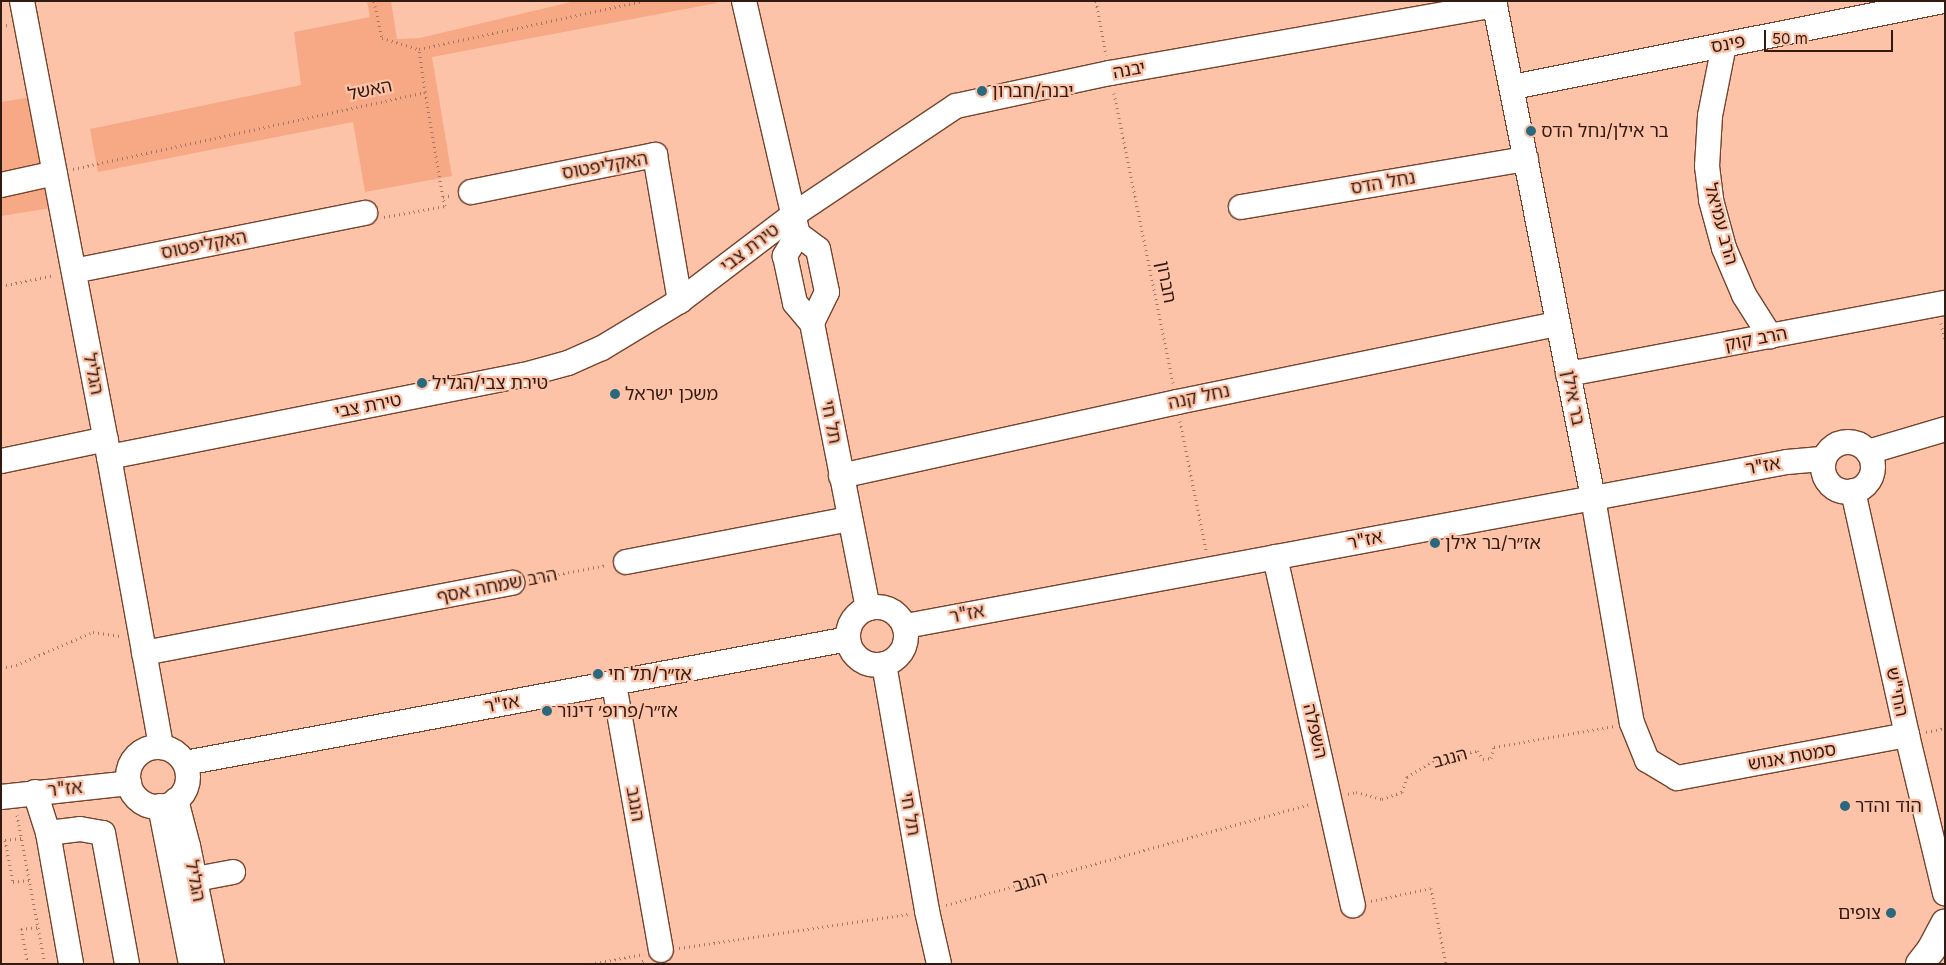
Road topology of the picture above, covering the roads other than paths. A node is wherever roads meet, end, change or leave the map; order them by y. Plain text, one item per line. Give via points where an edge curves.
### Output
1 (22, 1) edge
2 (744, 1) edge
3 (1943, 1) edge
4 (1495, 3) edge
5 (1908, 5) edge
6 (1724, 45) junction
7 (1513, 87) junction
8 (1526, 159) junction
9 (55, 173) junction
10 (1, 185) edge
11 (471, 192) road end
12 (1241, 207) dead end
13 (365, 213) road end
14 (795, 224) junction
15 (74, 271) junction
16 (680, 301) junction
17 (1945, 303) edge
18 (812, 324) junction
19 (1558, 324) junction
20 (1770, 336) junction
21 (1568, 374) junction
22 (1945, 429) edge
23 (107, 448) junction
24 (1868, 452) junction
25 (1824, 459) junction
26 (1, 462) edge
27 (841, 476) junction
28 (1854, 491) junction
29 (1593, 498) junction
30 (850, 519) junction
31 (1275, 557) junction
32 (626, 562) road end
33 (512, 583) road end
34 (868, 608) junction
35 (906, 626) junction
36 (848, 640) junction
37 (143, 646) junction
38 (884, 664) junction
39 (614, 684) junction
40 (1907, 735) junction
41 (161, 747) junction
42 (185, 763) junction
43 (1677, 778) joint
44 (129, 783) junction
45 (17, 794) edge
46 (168, 803) junction
47 (48, 833) junction
48 (233, 872) dead end
49 (185, 881) junction
50 (1945, 893) edge
51 (1353, 905) road end
52 (1945, 924) edge
53 (661, 950) road end
54 (1945, 963) edge
55 (71, 964) edge
56 (127, 964) edge
57 (191, 964) edge
58 (212, 964) edge
59 (939, 964) edge
60 (1920, 964) edge
61 (1940, 964) edge

1 - 9 street, הגליל
2 - 14 street
3 - 5 street, פינס
4 - 7 street, בר אילן
4 - 14 street, יבנה via 1110,74 956,106
5 - 6 street, פינס
6 - 7 street, פינס
6 - 20 street, הרב עמיאל via 1710,116 1707,166 1711,200 1724,248 1744,295
7 - 8 street, בר אילן
8 - 12 street, נחל הדס
8 - 19 street, בר אילן
9 - 10 street
9 - 15 street, הגליל
11 - 16 street, האקליפטוס via 655,155
13 - 15 street, האקליפטוס
14 - 16 street, טירת צבי
14 - 18 street, תל חי via 785,256 795,303
14 - 18 street via 818,249 827,292
15 - 23 street, הגליל
16 - 23 street, טירת צבי via 602,348 568,363 524,375
17 - 20 street, הרב קוק
18 - 27 street, תל חי
19 - 21 street, בר אילן
19 - 27 street, נחל קנה via 1177,402
20 - 21 street, הרב קוק
21 - 29 street, בר אילן
22 - 24 street
23 - 26 street, טירת צבי
23 - 37 street, הגליל
24 - 25 street via 1848,442 1834,447
24 - 28 street via 1872,460 1871,476
25 - 28 street via 1827,481 1838,490
25 - 29 street, אז"ר via 1787,462
27 - 30 street, תל חי
28 - 40 street, החי"ש
29 - 31 street, אז"ר
29 - 43 street, בר אילן via 1632,723 1647,760
30 - 32 street
30 - 34 street, תל חי
31 - 35 street, אז"ר
31 - 51 street, השפלה
33 - 37 street, הרב שמחה אסף
34 - 35 street via 894,612
34 - 36 street via 852,621
35 - 38 street via 905,644 900,653
36 - 38 street via 857,657 870,664
36 - 39 street, אז"ר
37 - 41 street, הגליל
38 - 59 street, תל חי
39 - 42 street, אז"ר
39 - 53 street, הנגב
40 - 43 street, סמטת אנוש
40 - 50 street, החי"ש
41 - 42 street via 170,749
41 - 44 street via 143,751 136,757 130,764
42 - 46 street via 186,787
44 - 45 street, אז"ר
44 - 46 street via 136,798 151,806
45 - 47 street
46 - 49 street, הגליל
47 - 55 street
47 - 56 street via 80,829 103,832
48 - 49 street
49 - 57 street, הגליל
49 - 58 street, הגליל
52 - 60 main road via 1932,950
54 - 61 main road

